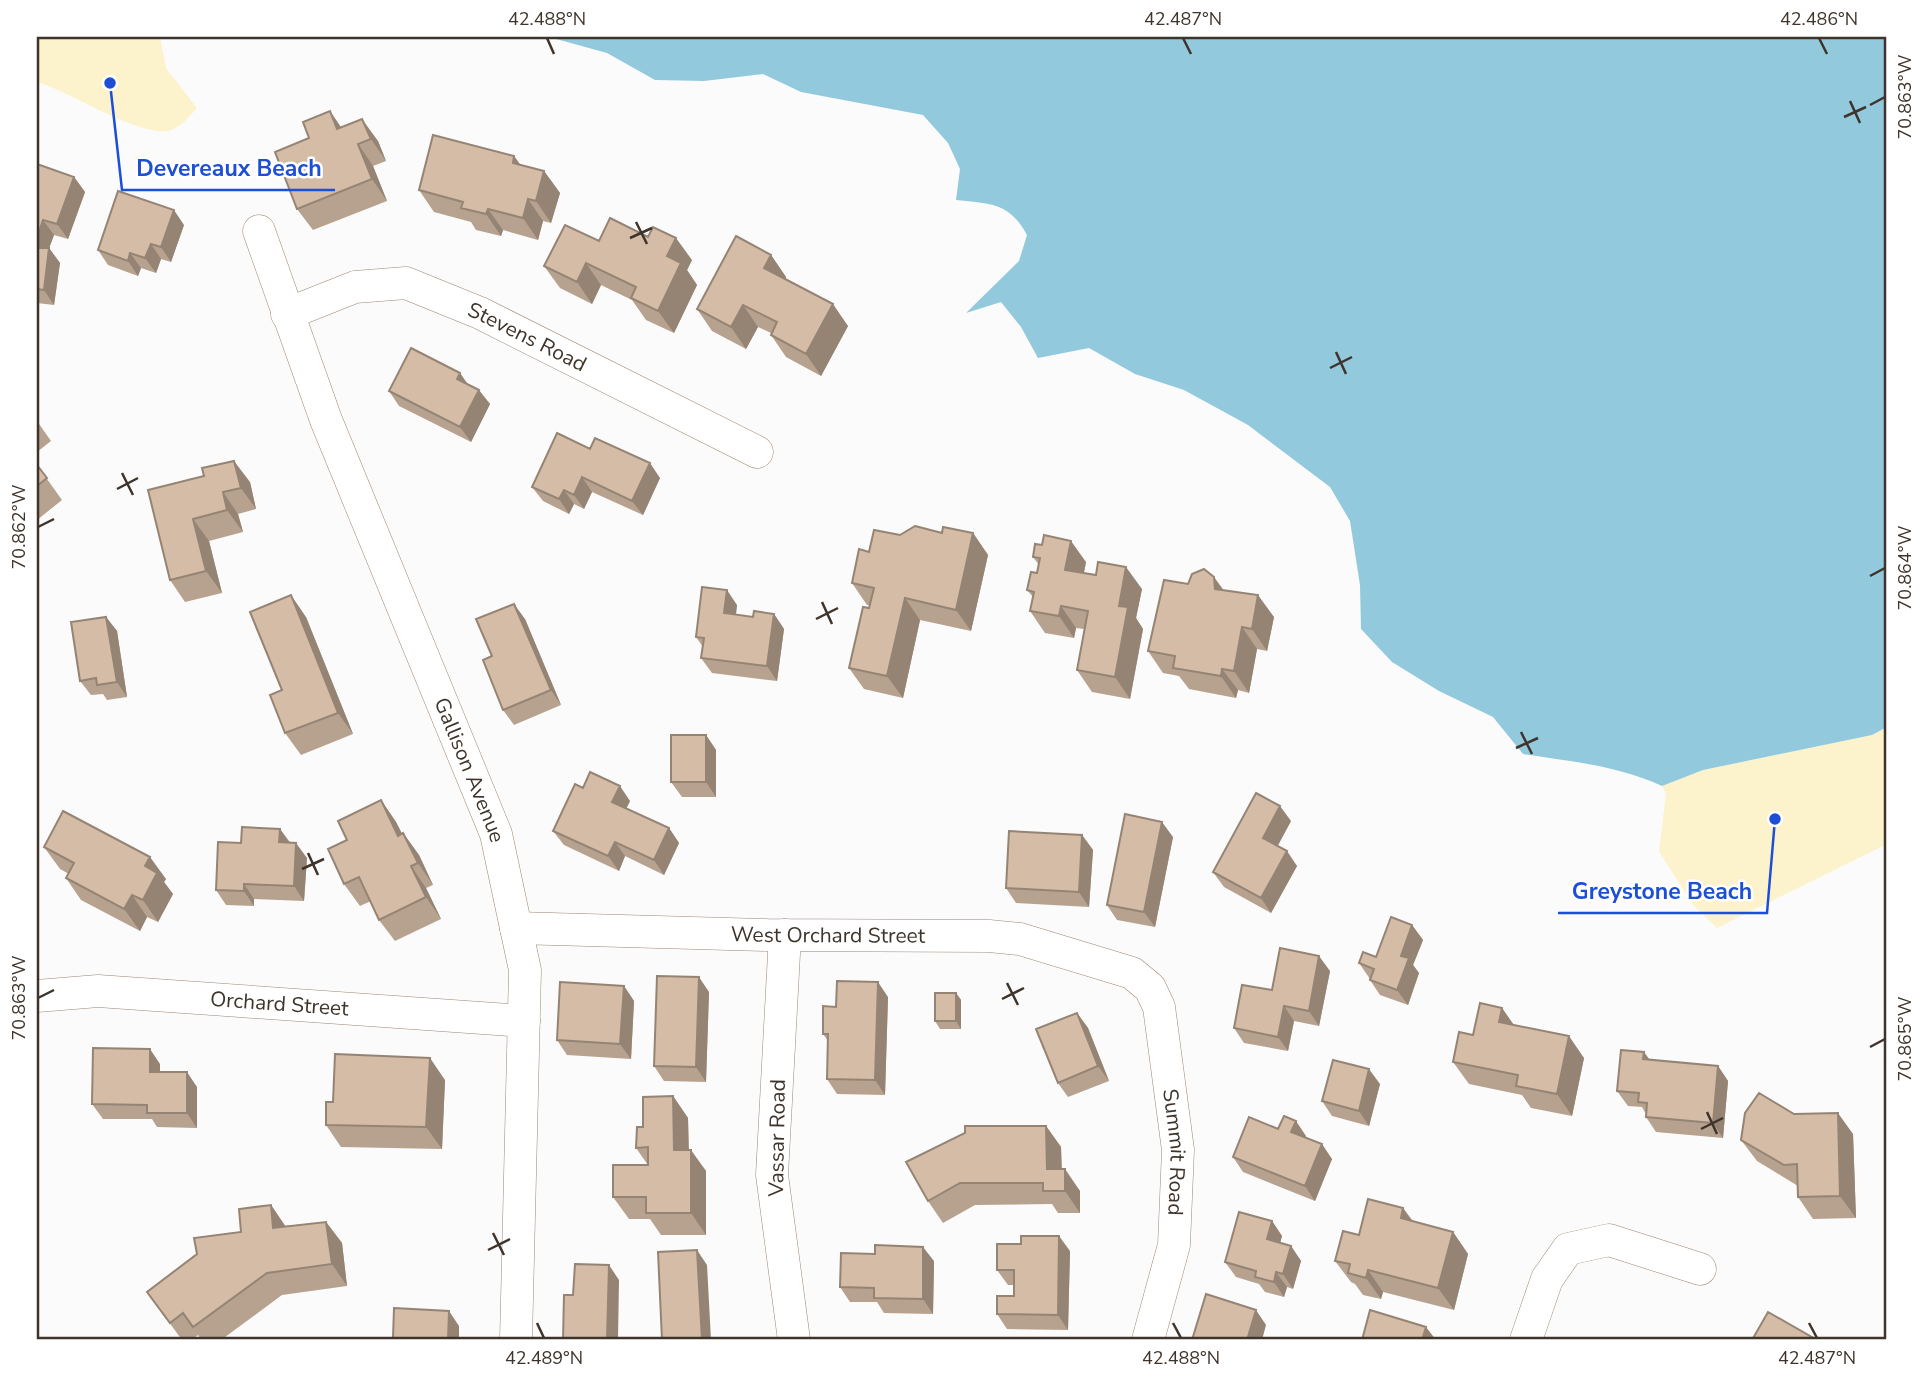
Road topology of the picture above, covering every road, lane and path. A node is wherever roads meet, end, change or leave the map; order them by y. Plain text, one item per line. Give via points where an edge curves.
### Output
1 (259, 231) dead end
2 (287, 314) junction
3 (757, 452) dead end
4 (516, 928) junction
5 (785, 935) junction
6 (1132, 973) joint
7 (37, 996) edge
8 (524, 1021) junction
9 (1700, 1269) dead end
10 (516, 1340) edge
11 (794, 1340) edge
12 (1148, 1340) edge
13 (1526, 1340) edge

1 - 2 street, Gallison Avenue
2 - 3 street, Stevens Road via 355,287 406,283 480,313
2 - 4 street, Gallison Avenue via 496,834
4 - 5 street, West Orchard Street
4 - 8 street, Gallison Avenue via 525,970
5 - 6 street, West Orchard Street via 1020,939
5 - 11 street, Vassar Road via 772,1175
6 - 12 street, Summit Road via 1150,988 1159,1007 1178,1150 1174,1245
7 - 8 street, Orchard Street via 98,991
8 - 10 street, Gallison Avenue
9 - 13 street via 1609,1240 1568,1249 1547,1279

